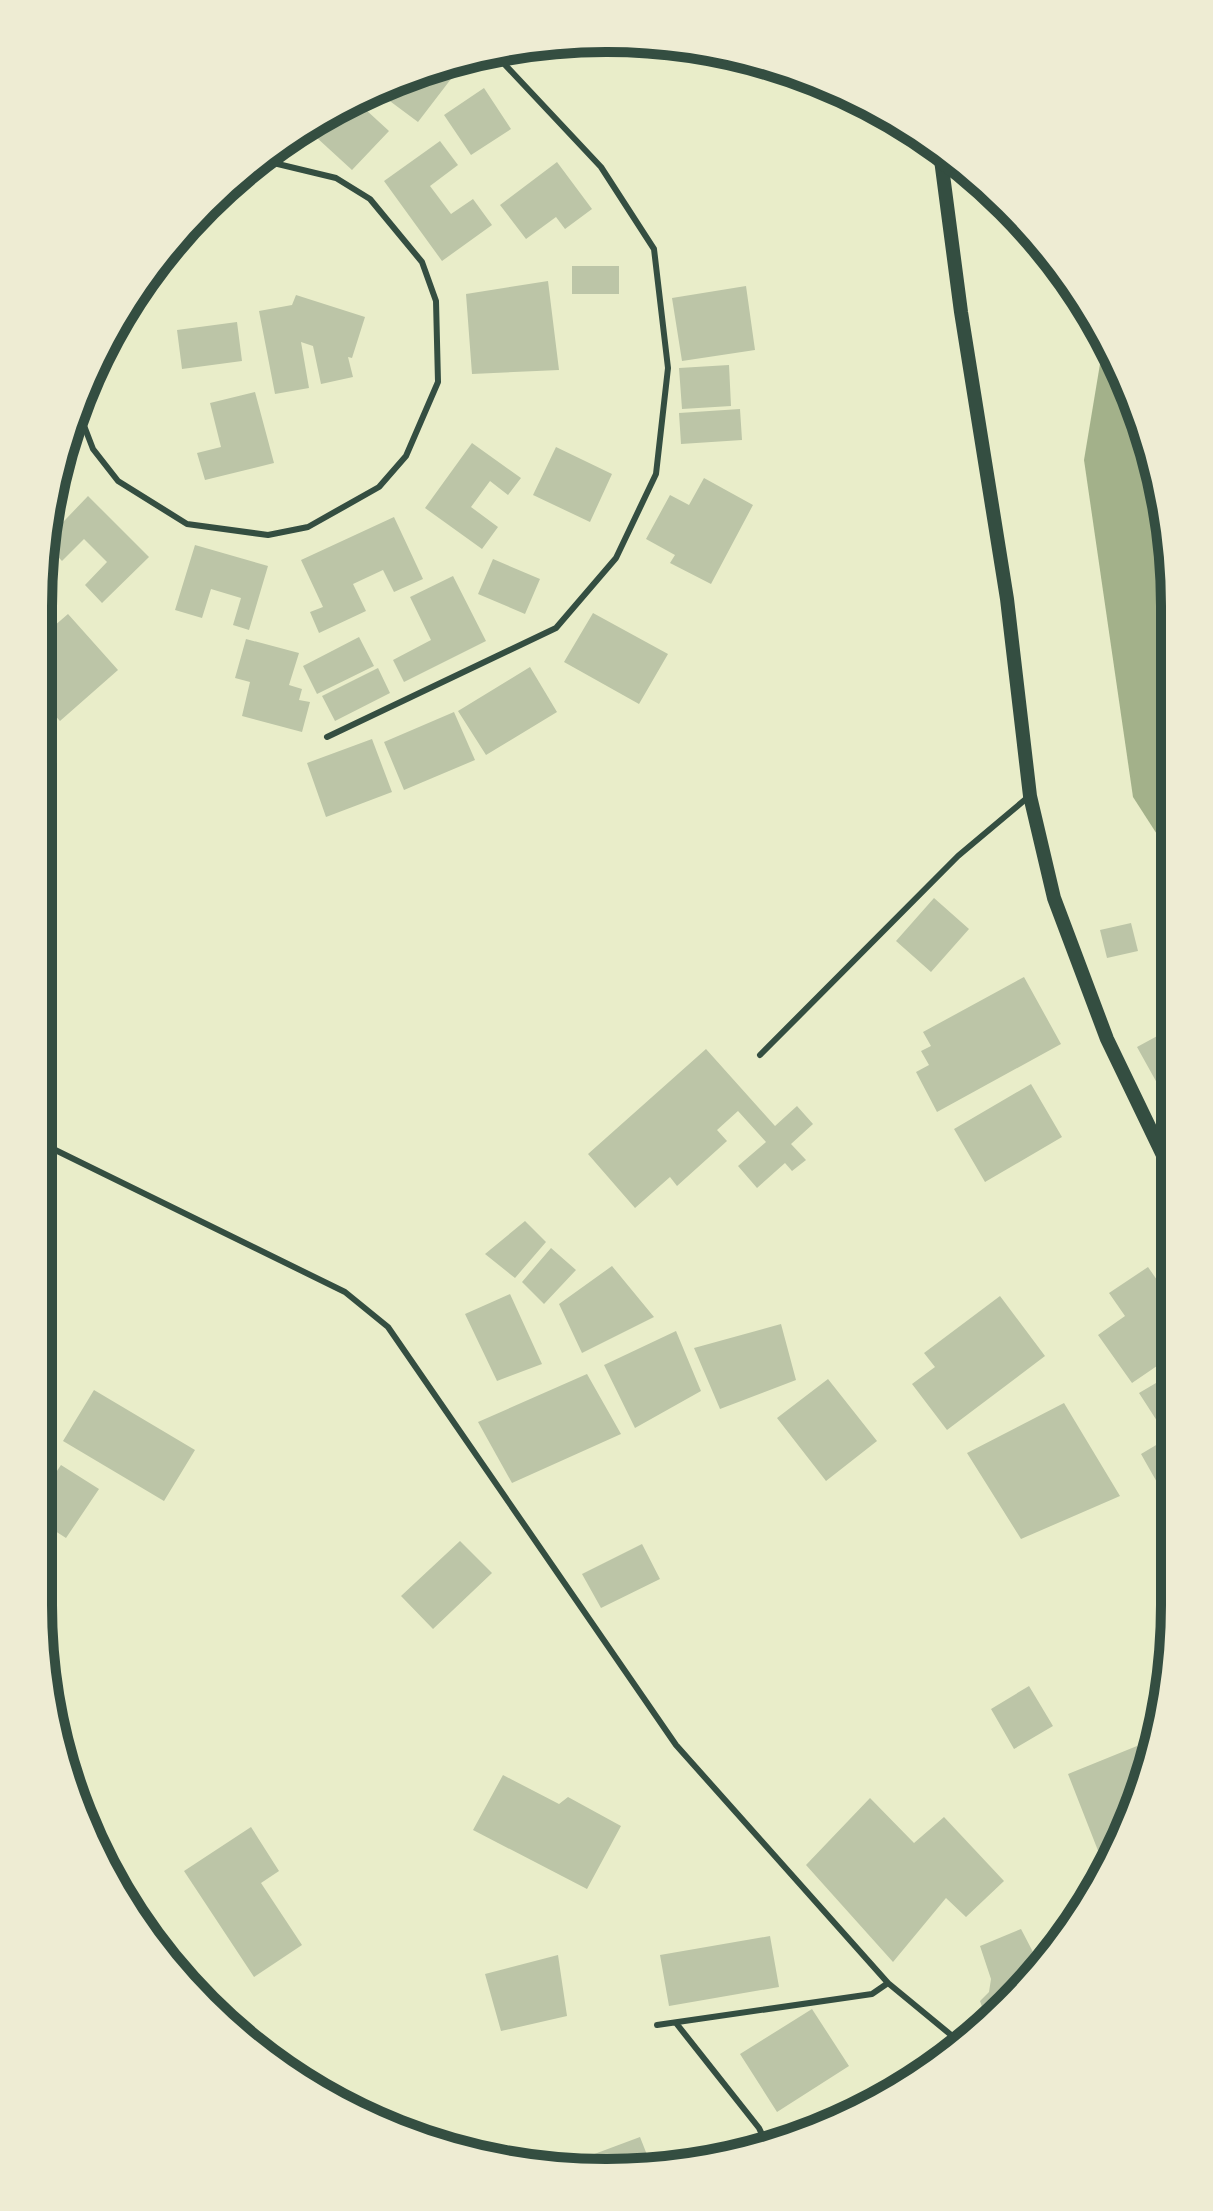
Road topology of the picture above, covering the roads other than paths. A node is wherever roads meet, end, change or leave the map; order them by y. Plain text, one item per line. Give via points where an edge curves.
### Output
1 (503, 62) edge
2 (274, 163) edge
3 (942, 165) edge
4 (83, 423) edge
5 (327, 737) dead end
6 (1030, 796) junction
7 (760, 1055) dead end
8 (52, 1148) edge
9 (1161, 1151) edge
10 (888, 1983) junction
11 (676, 2023) junction
12 (657, 2025) dead end
13 (953, 2037) edge
14 (763, 2136) edge

1 - 5 lane via 601,167 654,249 668,368 656,474 616,558 556,628
2 - 4 lane via 336,178 370,199 422,262 436,301 438,382 406,456 379,487 308,527 268,535 187,524 118,481 93,449
3 - 6 street via 1007,599
6 - 7 lane via 958,856
6 - 9 street via 1059,912 1107,1039
8 - 10 lane via 345,1292 388,1327 676,1745
10 - 11 lane via 872,1994
10 - 13 lane
11 - 12 lane
11 - 14 lane

